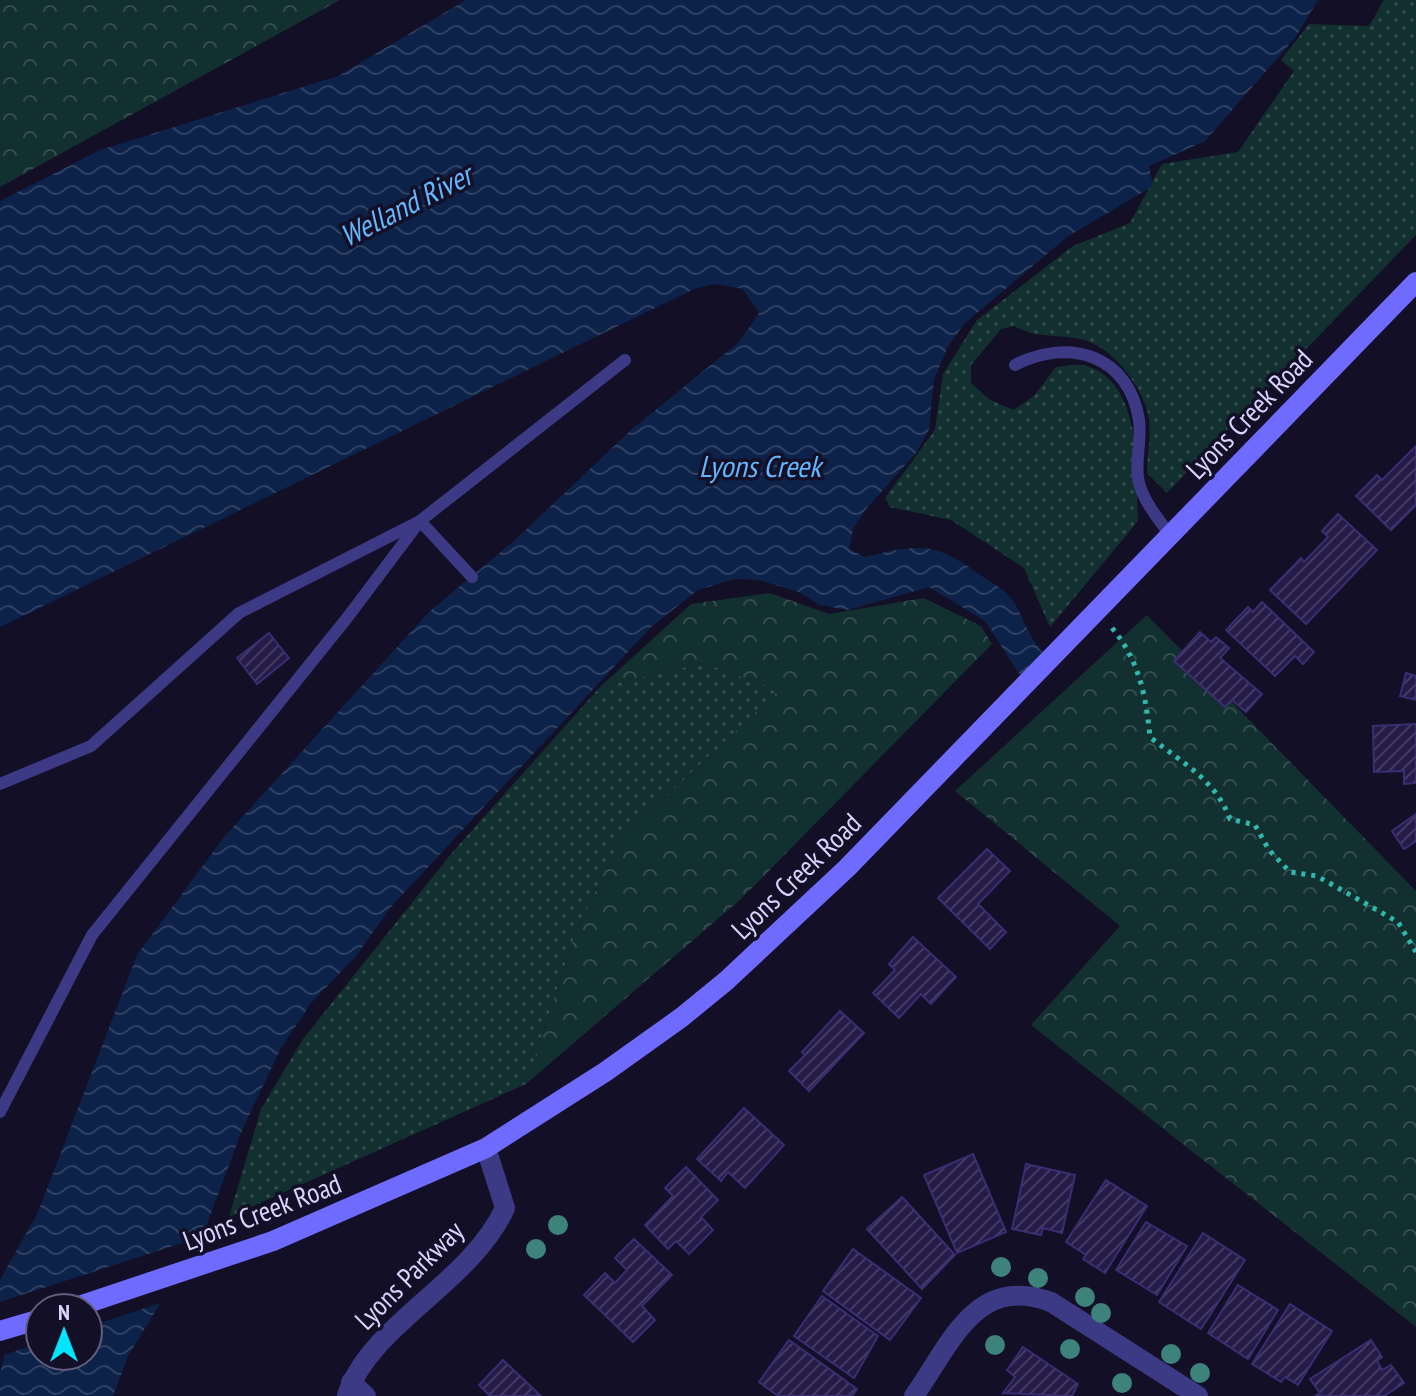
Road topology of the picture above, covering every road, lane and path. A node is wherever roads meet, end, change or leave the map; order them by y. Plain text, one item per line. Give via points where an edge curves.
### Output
1 (1416, 282) edge
2 (625, 360) dead end
3 (1015, 365) dead end
4 (420, 521) junction
5 (1171, 536) junction
6 (472, 577) dead end
7 (1098, 612) junction
8 (0, 784) edge
9 (1416, 952) edge
10 (0, 1112) edge
11 (486, 1148) junction
12 (104, 1298) edge
13 (24, 1324) edge
14 (0, 1331) edge
15 (355, 1391) edge
16 (914, 1396) edge
17 (1198, 1396) edge

1 - 5 main road, Lyons Creek Road
2 - 4 lane
3 - 5 lane via 1047,354 1082,352 1118,377 1138,418 1141,490
4 - 6 lane
4 - 8 lane via 239,613 91,746
4 - 10 lane via 92,935
5 - 7 main road, Lyons Creek Road
7 - 9 path via 1125,644 1139,674 1150,737 1205,777 1230,819 1255,825 1290,872 1317,876 1398,922
7 - 11 main road, Lyons Creek Road via 847,868 726,981 605,1072
11 - 12 main road, Lyons Creek Road via 335,1217
11 - 15 street, Lyons Parkway via 505,1208 500,1219 473,1257 372,1351
13 - 14 main road
16 - 17 street via 985,1302 1029,1294 1051,1302

